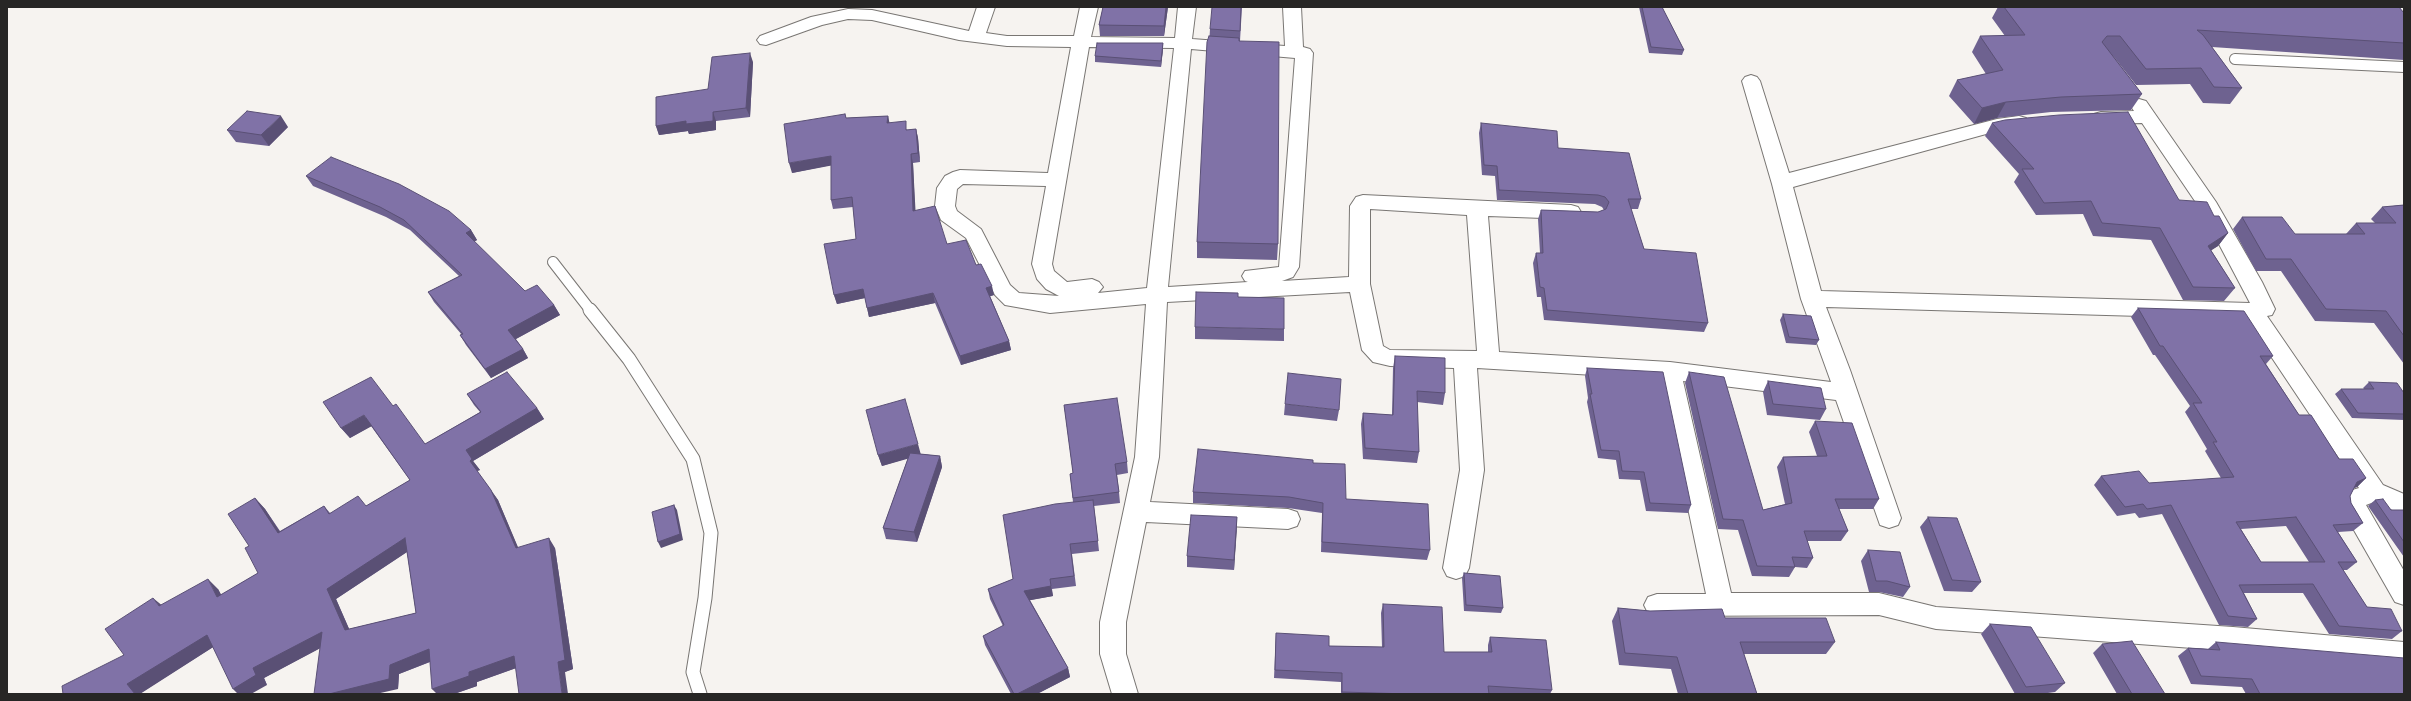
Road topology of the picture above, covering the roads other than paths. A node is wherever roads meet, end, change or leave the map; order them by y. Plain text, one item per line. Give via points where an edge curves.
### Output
1 (986, 7) edge
2 (1089, 7) edge
3 (1187, 7) edge
4 (1292, 7) edge
5 (976, 37) junction
6 (766, 40) dead end
7 (1080, 43) junction
8 (1182, 43) junction
9 (1294, 51) junction
10 (2235, 59) dead end
11 (2404, 67) edge
12 (1751, 81) dead end
13 (2130, 93) edge
14 (2148, 116) junction
15 (2081, 119) edge
16 (2038, 120) edge
17 (1058, 180) junction
18 (1782, 184) junction
19 (1477, 209) junction
20 (1587, 213) edge
21 (553, 262) dead end
22 (1359, 284) junction
23 (1158, 289) junction
24 (1812, 299) junction
25 (2252, 311) junction
26 (1465, 360) junction
27 (1489, 360) junction
28 (1670, 372) junction
29 (1845, 392) junction
30 (2375, 492) junction
31 (2404, 505) edge
32 (1135, 510) junction
33 (1889, 518) dead end
34 (1288, 519) dead end
35 (1456, 568) dead end
36 (2404, 594) edge
37 (1657, 605) dead end
38 (1721, 605) junction
39 (2404, 654) edge
40 (700, 694) edge
41 (1125, 694) edge

1 - 5 street
2 - 7 street
3 - 8 street
4 - 9 street
5 - 6 street via 872,15 848,14 817,21
5 - 7 street via 1007,41
7 - 8 street
7 - 17 street
8 - 9 street
8 - 23 street
9 - 23 street via 1304,53 1305,58 1289,267 1279,274
10 - 11 lane
12 - 18 street
13 - 14 street
14 - 15 street
14 - 25 street via 2209,207 2251,282 2264,309
16 - 18 street via 1997,125 1792,179
17 - 23 street via 1042,264 1044,274 1052,284 1064,290
17 - 23 street via 960,177 952,181 947,188 945,206 948,215 979,240 1002,290 1013,300 1050,305
18 - 24 street
19 - 20 street
19 - 22 street via 1363,202 1360,206
19 - 27 street
21 - 40 lane via 629,359 693,459 711,533 705,598 693,672
22 - 23 street
22 - 26 street via 1373,350 1381,356
23 - 32 street via 1147,456
24 - 25 street
24 - 29 street
25 - 30 street
26 - 27 street
26 - 35 street via 1472,470
27 - 28 street
28 - 29 street
28 - 38 street
29 - 33 street
30 - 31 street
30 - 36 street via 2358,498 2354,504 2355,511
32 - 34 street
32 - 41 street via 1113,622 1113,654
37 - 38 street
38 - 39 street via 1879,604 1936,618

